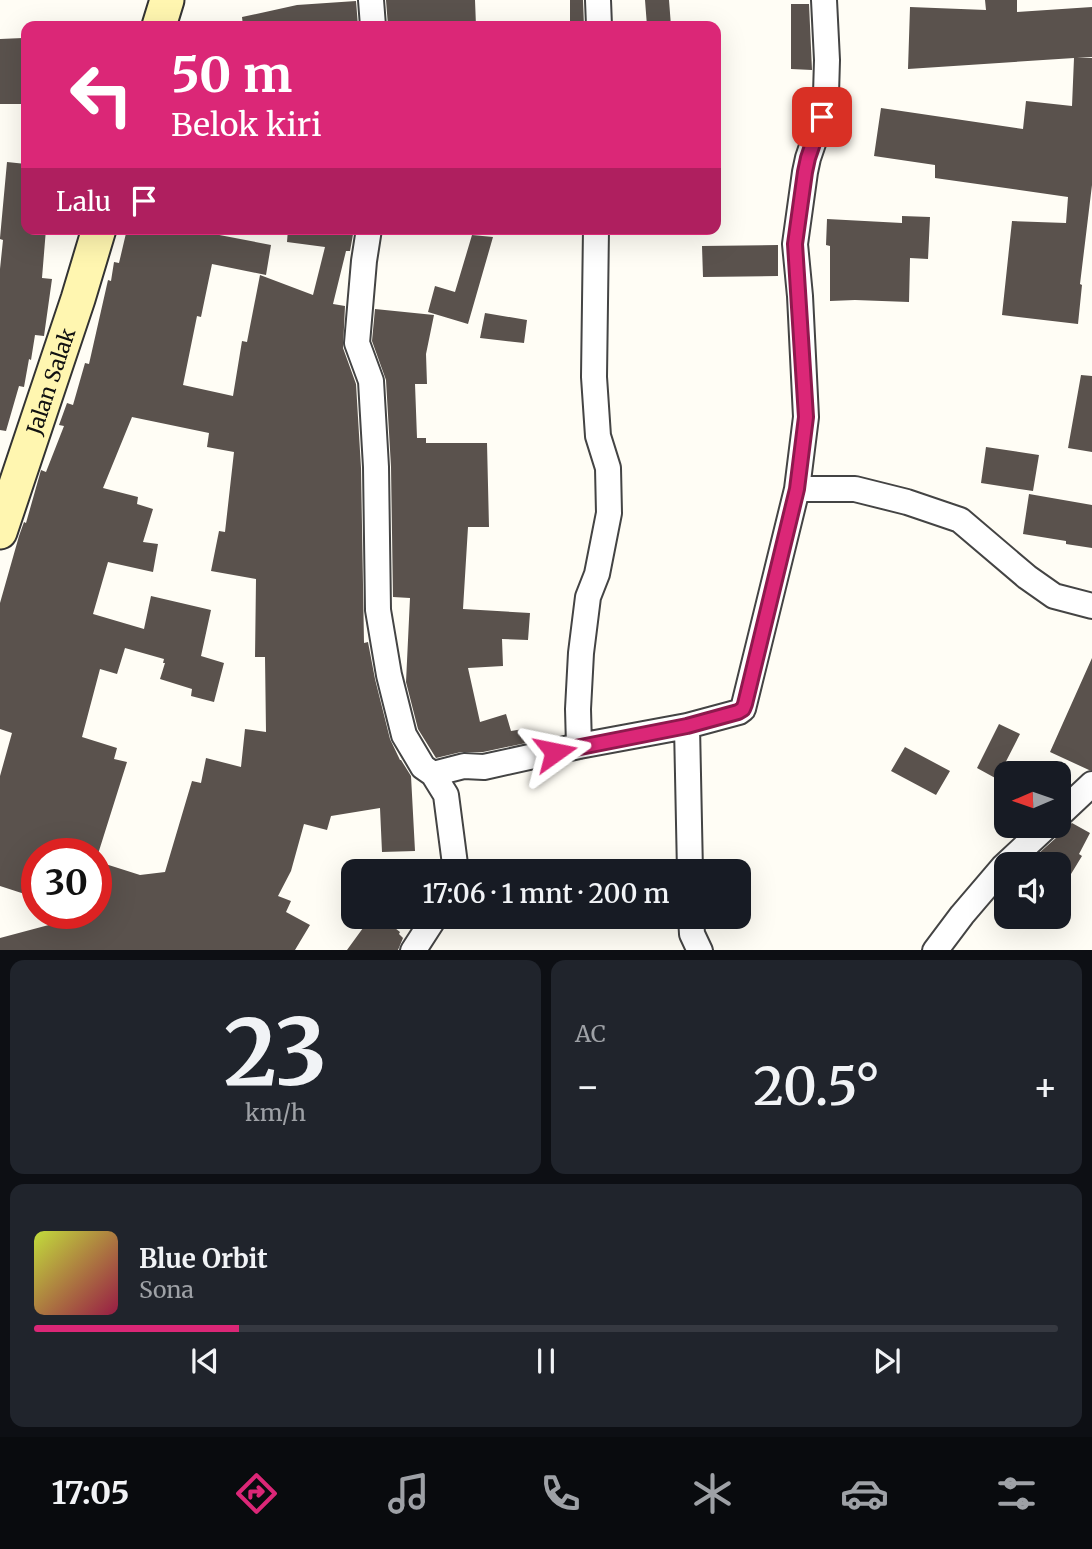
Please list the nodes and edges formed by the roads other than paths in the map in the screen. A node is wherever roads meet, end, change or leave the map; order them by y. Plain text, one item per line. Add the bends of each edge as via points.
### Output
1 (167, 0) edge
2 (371, 0) edge
3 (598, 0) edge
4 (824, 0) edge
5 (161, 21) edge
6 (373, 21) edge
7 (599, 21) edge
8 (97, 235) edge
9 (368, 235) edge
10 (596, 235) edge
11 (797, 489) junction
12 (0, 532) edge
13 (1092, 606) edge
14 (687, 726) junction
15 (579, 746) junction
16 (433, 774) junction
17 (1092, 784) edge
18 (1071, 804) edge
19 (1034, 838) edge
20 (454, 859) edge
21 (690, 859) edge
22 (427, 929) edge
23 (691, 929) edge
24 (413, 950) edge
25 (699, 950) edge
26 (935, 950) edge

1 - 5 main road
2 - 6 street
3 - 7 street
4 - 11 street via 826,94 805,172 795,244 806,417
8 - 12 main road, Jalan Salak
9 - 16 street via 357,343 371,380 378,610 404,735 423,767
10 - 15 street via 594,377 598,436 608,468 609,513 588,597 581,653
11 - 13 street via 855,489 960,520 1054,596
11 - 14 street via 743,709
14 - 15 street
14 - 21 street
15 - 16 street via 484,768 464,766
16 - 20 street via 446,795
17 - 18 street
19 - 26 street via 1003,867
22 - 24 street
23 - 25 street

